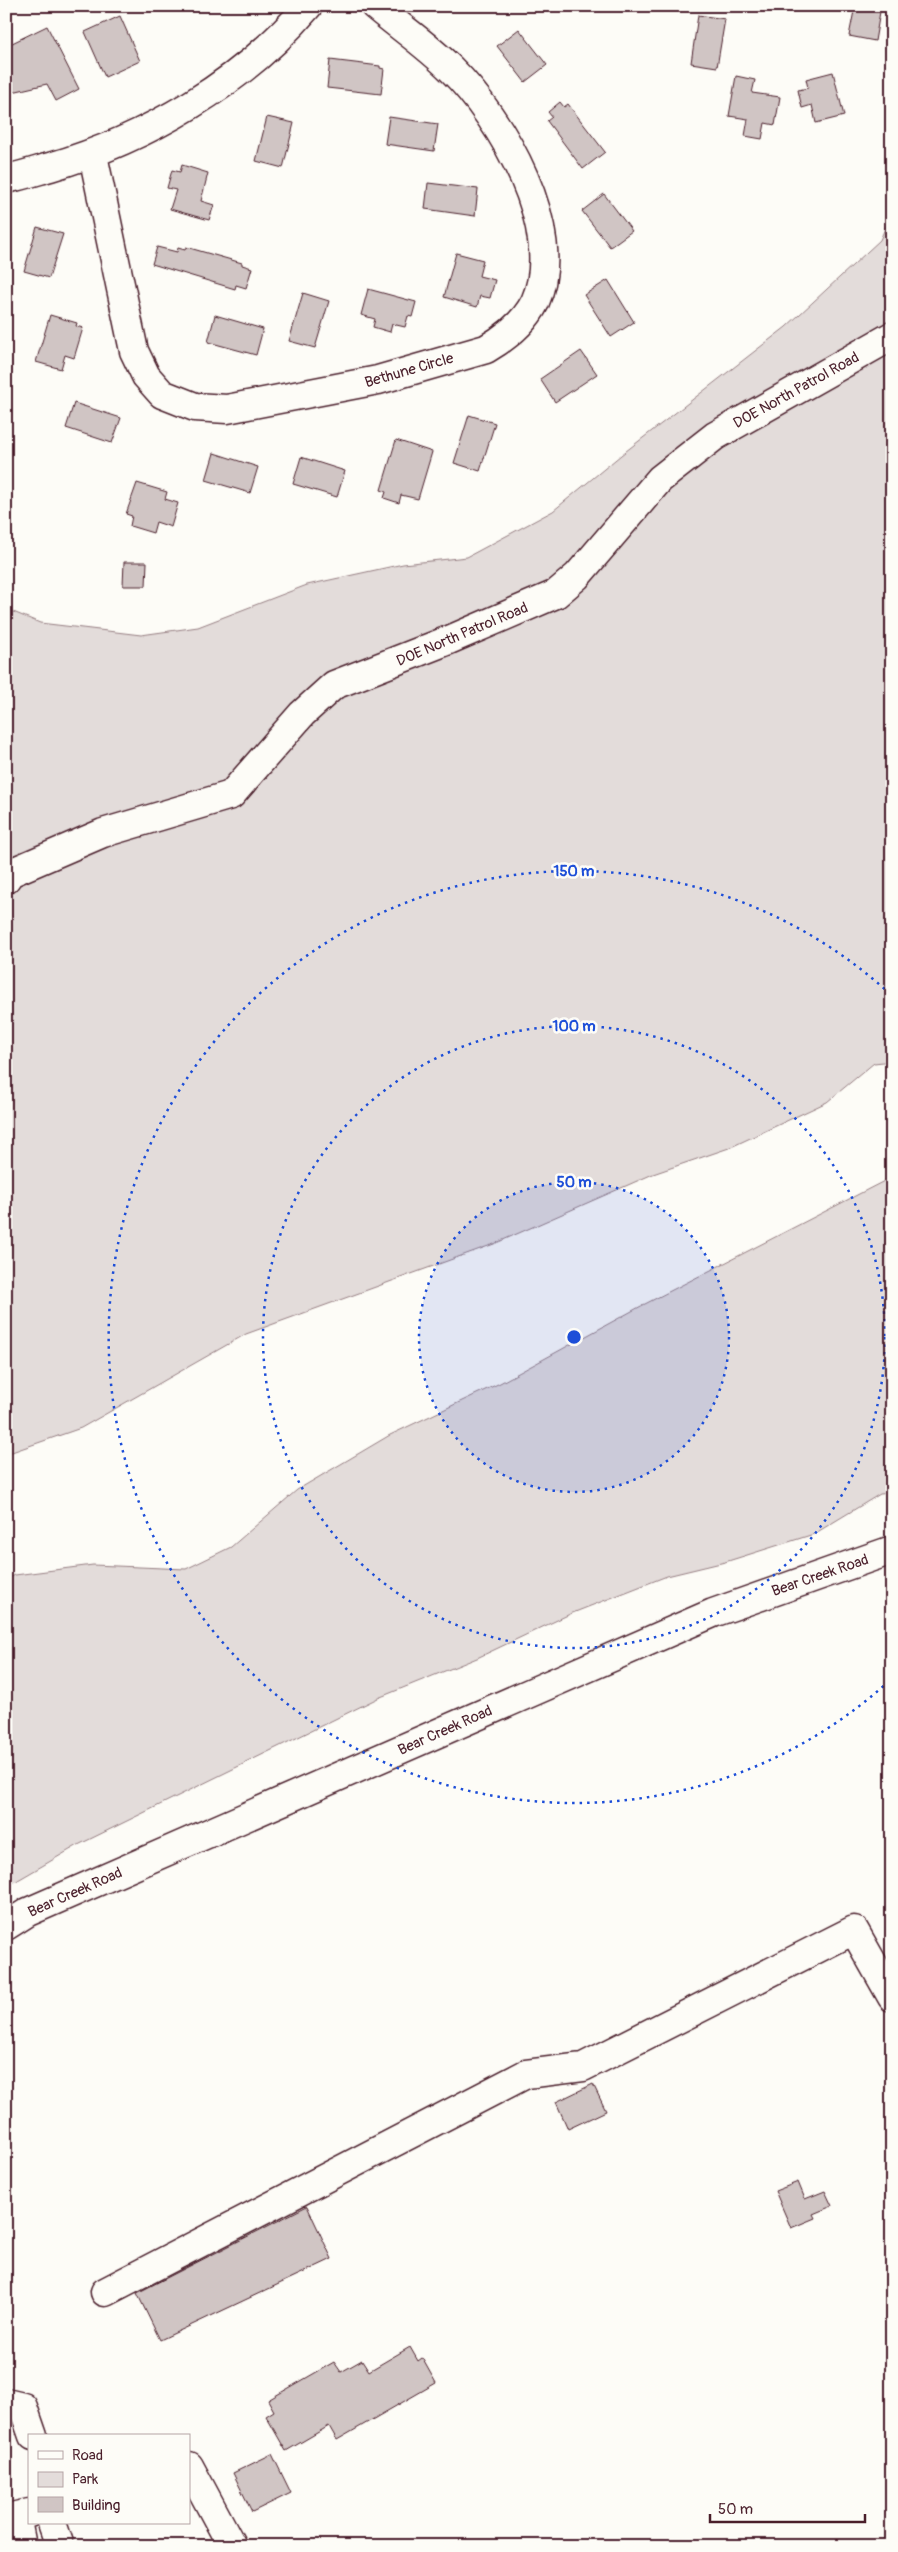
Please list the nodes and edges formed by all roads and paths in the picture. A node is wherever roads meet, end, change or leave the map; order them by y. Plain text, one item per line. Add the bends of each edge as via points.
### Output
1 (308, 6) edge
2 (375, 6) edge
3 (93, 154) junction
4 (6, 179) edge
5 (892, 336) edge
6 (6, 879) edge
7 (892, 1550) edge
8 (6, 1926) edge
9 (892, 1997) edge
10 (105, 2292) dead end
11 (6, 2403) edge
12 (32, 2434) edge
13 (190, 2468) edge
14 (28, 2513) edge
15 (52, 2524) edge
16 (22, 2546) edge
17 (60, 2546) edge
18 (232, 2546) edge

1 - 3 street via 285,34 196,102
2 - 3 street, Bethune Circle via 452,70 492,118 530,193 541,231 543,267 535,302 521,322 502,340 486,349 378,380 227,409 195,407 162,394 146,376 134,352
3 - 4 street
5 - 6 street, DOE North Patrol Road via 715,436 660,479 578,576 556,594 334,685 302,714 231,795 103,833 10,873
7 - 8 street, Bear Creek Road via 713,1613 28,1912
9 - 10 street via 854,1930 583,2066 526,2074
11 - 12 street via 23,2407
13 - 18 street
14 - 16 street via 16,2516
15 - 17 street

